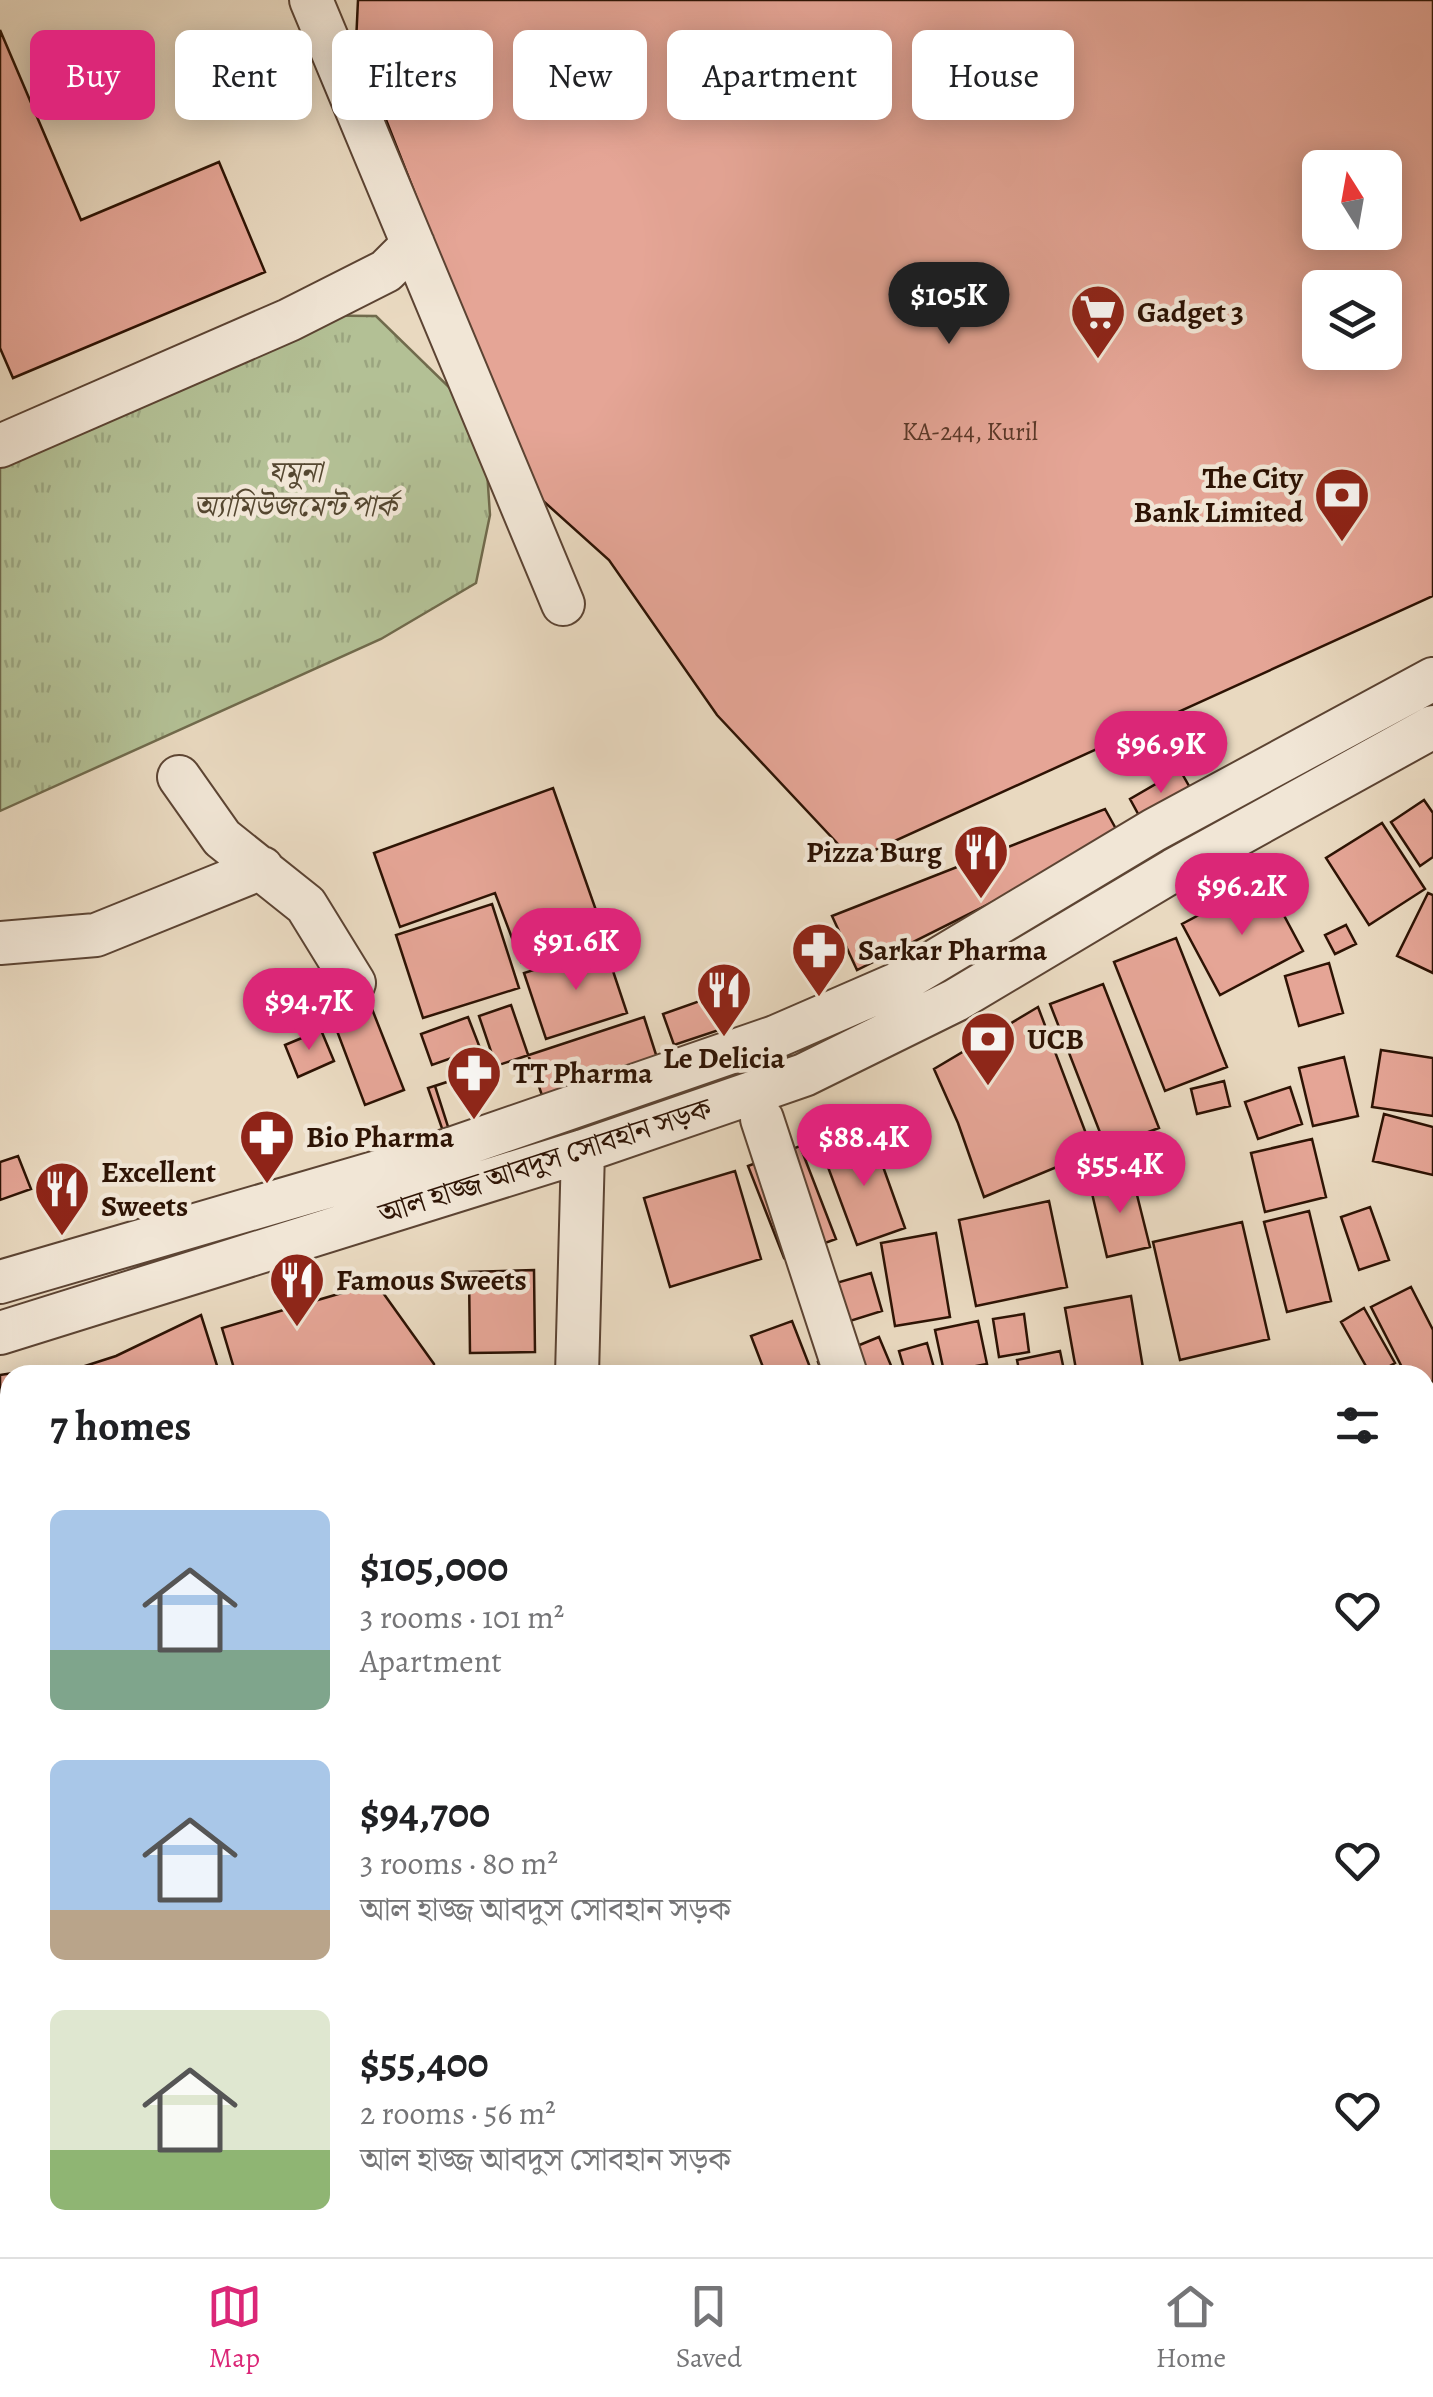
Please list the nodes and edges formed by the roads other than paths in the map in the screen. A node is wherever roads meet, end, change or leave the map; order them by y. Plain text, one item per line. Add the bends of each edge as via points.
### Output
1 (310, 0) edge
2 (414, 244) junction
3 (0, 446) edge
4 (563, 604) dead end
5 (1433, 679) edge
6 (1433, 727) edge
7 (179, 777) dead end
8 (262, 868) junction
9 (0, 943) edge
10 (354, 983) dead end
11 (762, 1119) dead end
12 (583, 1151) junction
13 (0, 1282) edge
14 (0, 1333) edge
15 (577, 1365) edge
16 (843, 1365) edge

1 - 2 street
2 - 3 street via 386,271 289,320
2 - 4 street
5 - 13 street, আল হাজ্জ আবদুস সোবহান সড়ক via 1154,830 896,984 775,1038 419,1160
6 - 12 street, আল হাজ্জ আবদুস সোবহান সড়ক via 862,1048 804,1075
7 - 8 street via 222,838
8 - 9 street via 96,935
8 - 10 street via 306,905
11 - 16 street
12 - 14 street, আল হাজ্জ আবদুস সোবহান সড়ক
12 - 15 street

